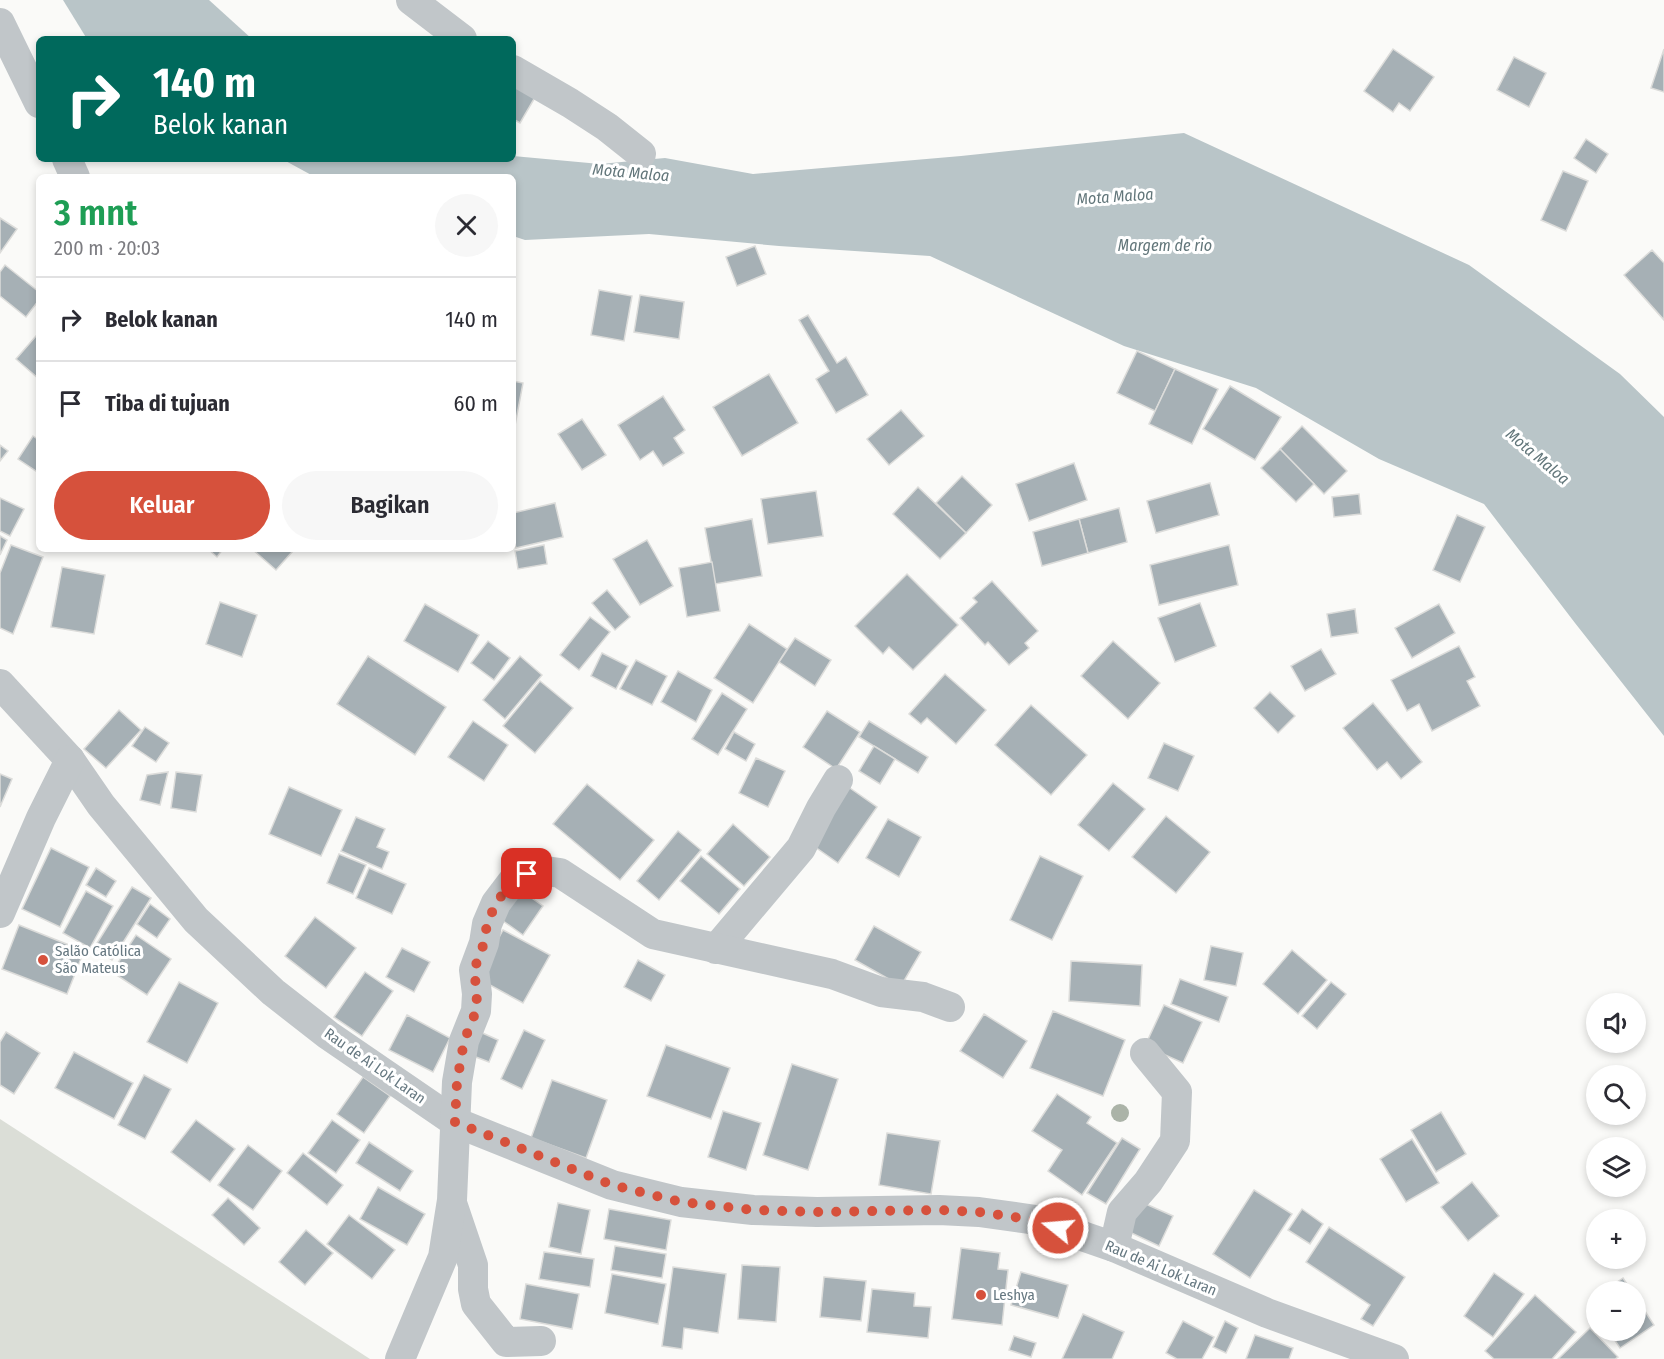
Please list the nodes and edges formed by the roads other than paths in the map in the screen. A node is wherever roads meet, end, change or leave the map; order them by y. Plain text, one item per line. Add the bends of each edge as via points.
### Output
1 (411, 0) edge
2 (0, 23) edge
3 (458, 36) edge
4 (516, 72) edge
5 (36, 97) edge
6 (640, 154) dead end
7 (0, 684) edge
8 (69, 760) junction
9 (838, 780) dead end
10 (0, 913) edge
11 (716, 949) junction
12 (950, 1007) dead end
13 (1145, 1053) dead end
14 (455, 1122) junction
15 (452, 1200) junction
16 (1114, 1247) junction
17 (541, 1341) dead end
18 (404, 1354) edge
19 (1394, 1359) edge

1 - 3 street
2 - 5 street
4 - 6 street via 607,127
7 - 8 street, Rau de Ai Lok Laran
8 - 10 street
8 - 14 street, Rau de Ai Lok Laran via 196,920 247,968 328,1035
9 - 11 street via 801,848
11 - 12 street via 832,974 881,992 923,997
11 - 14 street via 653,934 560,873 539,870 515,878 496,903 474,970 476,1011 464,1041
13 - 16 street via 1177,1092 1175,1141 1122,1212
14 - 15 street
14 - 16 street, Rau de Ai Lok Laran via 612,1185 681,1202 753,1210 979,1212 1036,1220
15 - 17 street via 473,1264 476,1304 506,1342
15 - 18 street via 443,1257
16 - 19 street, Rau de Ai Lok Laran via 1267,1313

